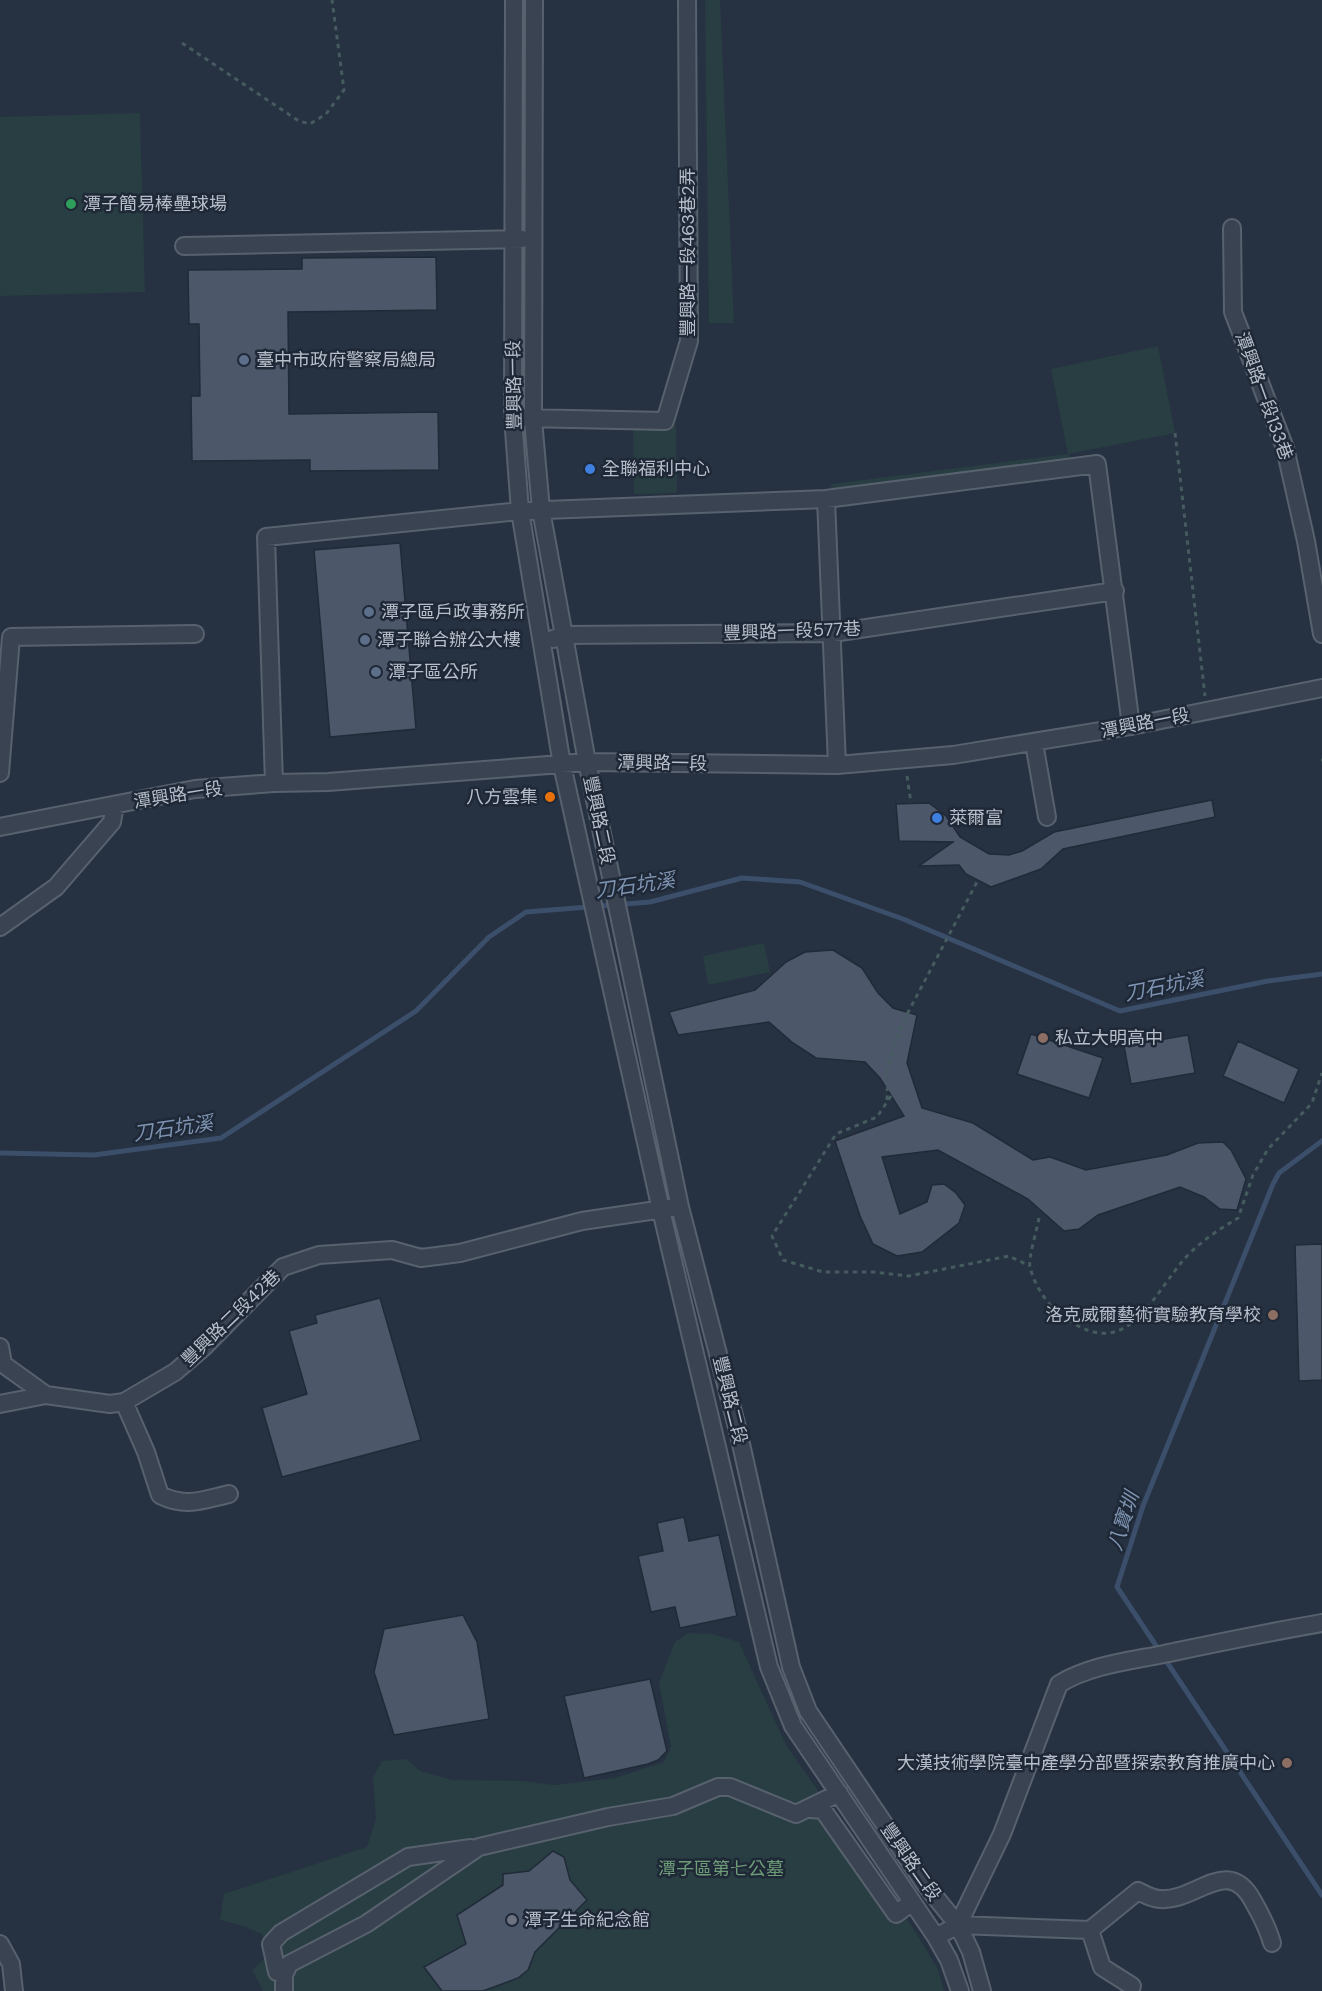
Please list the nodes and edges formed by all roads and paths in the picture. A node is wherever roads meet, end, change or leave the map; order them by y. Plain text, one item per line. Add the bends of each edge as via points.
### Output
1 (332, 0) edge
2 (514, 0) edge
3 (534, 0) edge
4 (687, 0) edge
5 (182, 43) dead end
6 (1232, 228) dead end
7 (532, 239) junction
8 (512, 240) junction
9 (184, 246) dead end
10 (513, 417) junction
11 (533, 420) junction
12 (1174, 432) dead end
13 (826, 499) junction
14 (541, 510) junction
15 (520, 511) junction
16 (1115, 591) junction
17 (833, 633) junction
18 (195, 634) dead end
19 (1322, 634) edge
20 (563, 635) junction
21 (541, 644) junction
22 (1322, 688) edge
23 (1208, 711) junction
24 (1131, 726) junction
25 (1034, 743) junction
26 (904, 759) junction
27 (586, 762) junction
28 (562, 765) junction
29 (837, 765) junction
30 (0, 773) edge
31 (274, 783) junction
32 (911, 803) dead end
33 (116, 805) junction
34 (1047, 817) dead end
35 (0, 827) edge
36 (978, 880) dead end
37 (0, 927) edge
38 (1322, 1073) edge
39 (891, 1095) dead end
40 (887, 1101) junction
41 (680, 1207) junction
42 (661, 1210) junction
43 (1039, 1218) dead end
44 (1030, 1266) junction
45 (0, 1347) edge
46 (46, 1395) junction
47 (124, 1402) junction
48 (0, 1404) edge
49 (229, 1494) dead end
50 (1322, 1623) edge
51 (838, 1793) junction
52 (810, 1809) junction
53 (479, 1847) junction
54 (912, 1902) junction
55 (958, 1925) junction
56 (1090, 1930) junction
57 (936, 1937) junction
58 (1272, 1943) dead end
59 (0, 1944) edge
60 (284, 1983) edge
61 (1132, 1986) dead end
62 (15, 1991) edge
63 (960, 1991) edge
64 (982, 1991) edge

1 - 5 path via 344,90 326,114 310,124 299,121
2 - 8 street, 豐興路一段
3 - 7 street, 豐興路一段
4 - 11 street, 豐興路一段463巷2弄 via 689,341 665,421
6 - 19 street, 潭興路一段133巷 via 1233,312 1285,448
7 - 8 street
7 - 11 street, 豐興路一段
8 - 9 street
8 - 10 street, 豐興路一段
10 - 11 street, 豐興路一段463巷2弄
10 - 15 street, 豐興路一段
11 - 14 street, 豐興路一段
12 - 23 path
13 - 14 street
13 - 16 street via 1096,464
13 - 17 street
14 - 15 street
14 - 20 street, 豐興路一段
15 - 21 street, 豐興路一段
15 - 31 street via 267,537
16 - 17 street, 豐興路一段577巷
16 - 24 street
17 - 20 street, 豐興路一段577巷
17 - 29 street
18 - 30 street via 11,637
20 - 21 street, 豐興路一段577巷
20 - 27 street, 豐興路一段
21 - 28 street, 豐興路一段
22 - 23 street, 潭興路一段
23 - 24 street, 潭興路一段
24 - 25 street, 潭興路一段
25 - 26 street, 潭興路一段
25 - 34 street
26 - 29 street, 潭興路一段
26 - 32 path
27 - 28 street, 潭興路一段
27 - 29 street, 潭興路一段
27 - 41 street, 豐興路二段
28 - 31 street, 潭興路一段
28 - 42 street, 豐興路二段
31 - 33 street, 潭興路一段 via 195,789
33 - 35 street, 潭興路一段
33 - 37 street via 112,822 56,888
36 - 40 path via 922,981 888,1063
38 - 44 path via 1312,1103 1268,1149 1253,1175 1238,1218 1182,1261 1142,1316 1127,1328 1098,1334 1069,1322 1046,1303
39 - 40 path
40 - 44 path via 877,1117 836,1134 772,1236 783,1260 823,1272 909,1276 1009,1256
41 - 42 street, 豐興路二段42巷
41 - 55 street, 豐興路二段 via 795,1678 814,1721 924,1883
42 - 47 street, 豐興路二段42巷 via 582,1221 421,1258 392,1250 319,1255 284,1267 175,1372
42 - 51 street, 豐興路二段 via 769,1667 794,1726
43 - 44 path
45 - 46 street via 3,1364
46 - 47 street via 110,1404
46 - 48 street
47 - 49 street via 160,1495 186,1503
50 - 55 street via 1153,1656 1072,1676 1059,1684 1002,1834
51 - 52 street
51 - 54 street, 豐興路二段
52 - 53 street via 796,1814 730,1786 718,1786 673,1806
52 - 54 street via 823,1810 896,1914
53 - 60 street via 366,1924 289,1964
53 - 60 street via 408,1857 281,1932 271,1944 274,1966
54 - 57 street, 豐興路二段
55 - 56 street
55 - 57 street
55 - 64 street, 豐興路二段
56 - 58 street via 1138,1891 1159,1899 1186,1895 1219,1880 1233,1880 1246,1888
56 - 61 street via 1102,1967
57 - 63 street, 豐興路二段
59 - 62 street via 11,1964

